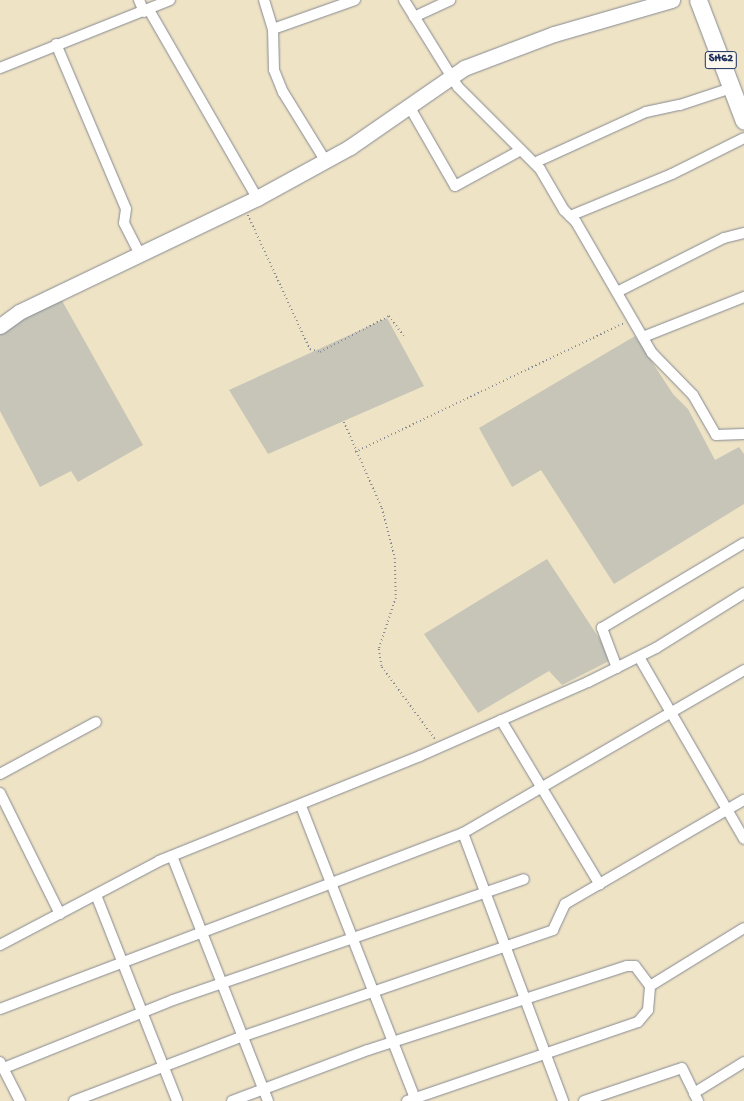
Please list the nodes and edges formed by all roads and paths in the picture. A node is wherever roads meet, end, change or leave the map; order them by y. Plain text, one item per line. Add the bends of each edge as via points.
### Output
1 (139, 0) edge
2 (170, 0) edge
3 (264, 0) edge
4 (355, 0) edge
5 (404, 0) edge
6 (450, 0) edge
7 (672, 0) edge
8 (698, 0) edge
9 (147, 11) junction
10 (414, 16) junction
11 (273, 29) junction
12 (56, 44) junction
13 (0, 68) edge
14 (452, 75) junction
15 (737, 93) edge
16 (409, 106) junction
17 (744, 121) edge
18 (744, 138) edge
19 (521, 150) junction
20 (325, 160) junction
21 (534, 163) junction
22 (250, 201) junction
23 (570, 216) junction
24 (744, 233) edge
25 (140, 254) junction
26 (617, 292) junction
27 (744, 297) edge
28 (633, 319) junction
29 (0, 326) edge
30 (404, 336) dead end
31 (643, 337) junction
32 (344, 422) dead end
33 (744, 434) edge
34 (355, 452) junction
35 (744, 543) edge
36 (744, 594) edge
37 (639, 657) junction
38 (617, 668) junction
39 (744, 670) edge
40 (670, 712) junction
41 (501, 720) junction
42 (96, 722) dead end
43 (441, 747) junction
44 (0, 774) edge
45 (542, 789) junction
46 (0, 793) edge
47 (744, 800) edge
48 (301, 806) junction
49 (727, 810) junction
50 (463, 832) junction
51 (744, 839) edge
52 (172, 856) junction
53 (524, 879) dead end
54 (331, 882) junction
55 (600, 885) junction
56 (486, 894) junction
57 (96, 895) junction
58 (60, 914) junction
59 (744, 928) edge
60 (200, 931) junction
61 (354, 937) junction
62 (0, 945) edge
63 (505, 946) junction
64 (122, 960) junction
65 (222, 983) junction
66 (650, 986) junction
67 (374, 992) junction
68 (526, 1001) junction
69 (0, 1009) edge
70 (143, 1012) junction
71 (241, 1037) junction
72 (394, 1044) junction
73 (544, 1055) junction
74 (744, 1062) edge
75 (2, 1065) edge
76 (164, 1066) junction
77 (264, 1090) junction
78 (696, 1097) edge
79 (412, 1100) edge
80 (20, 1101) edge
81 (74, 1101) edge
82 (177, 1101) edge
83 (232, 1101) edge
84 (268, 1101) edge
85 (563, 1101) edge
86 (584, 1101) edge

1 - 9 street
2 - 9 street
3 - 11 street
4 - 11 street
5 - 10 street
6 - 10 street
7 - 14 main road via 600,18 510,49
8 - 15 main road, SH62
9 - 12 street
9 - 22 street
10 - 14 street
11 - 20 street via 274,70 282,92
12 - 13 street
12 - 25 street via 126,209 124,223
14 - 16 main road
14 - 19 street via 458,87
15 - 17 main road, SH62
15 - 21 street via 646,112
16 - 19 street via 455,186
16 - 20 main road
18 - 23 street via 672,174
19 - 21 street
20 - 22 main road
21 - 23 street
22 - 25 main road
22 - 30 path via 310,349 320,352 389,316
23 - 26 street
24 - 26 street via 724,238
25 - 29 main road via 19,312
26 - 28 street
27 - 31 street
28 - 31 street
28 - 34 path
31 - 33 street via 652,353 693,395 716,434
32 - 34 path
34 - 43 path via 382,508 395,558 396,598 378,649 382,667
35 - 38 street via 602,628
36 - 37 street
37 - 38 street
37 - 40 street
38 - 41 street
39 - 40 street
40 - 45 street
40 - 49 street
41 - 43 street
41 - 45 street
42 - 44 street
43 - 48 street
45 - 50 street
45 - 55 street
46 - 58 street
47 - 49 street
48 - 52 street
48 - 54 street
49 - 51 street
49 - 55 street
50 - 54 street
50 - 56 street
52 - 57 street
52 - 60 street
53 - 56 street
54 - 60 street
54 - 61 street
55 - 63 street via 563,905 553,930
56 - 61 street
56 - 63 street
57 - 58 street
57 - 64 street
58 - 62 street
59 - 66 street
60 - 64 street
60 - 65 street
61 - 65 street
61 - 67 street
63 - 67 street
63 - 68 street
64 - 69 street
64 - 70 street
65 - 70 street
65 - 71 street
66 - 68 street via 635,966 627,966
66 - 73 street via 648,1010 638,1022
67 - 71 street
67 - 72 street
68 - 72 street
68 - 73 street
70 - 75 street
70 - 76 street
71 - 76 street
71 - 77 street
72 - 77 street via 368,1050
72 - 79 street
73 - 79 street
73 - 85 street
74 - 78 street
75 - 80 street
76 - 81 street
76 - 82 street
77 - 83 street
77 - 84 street
78 - 86 street via 682,1068

